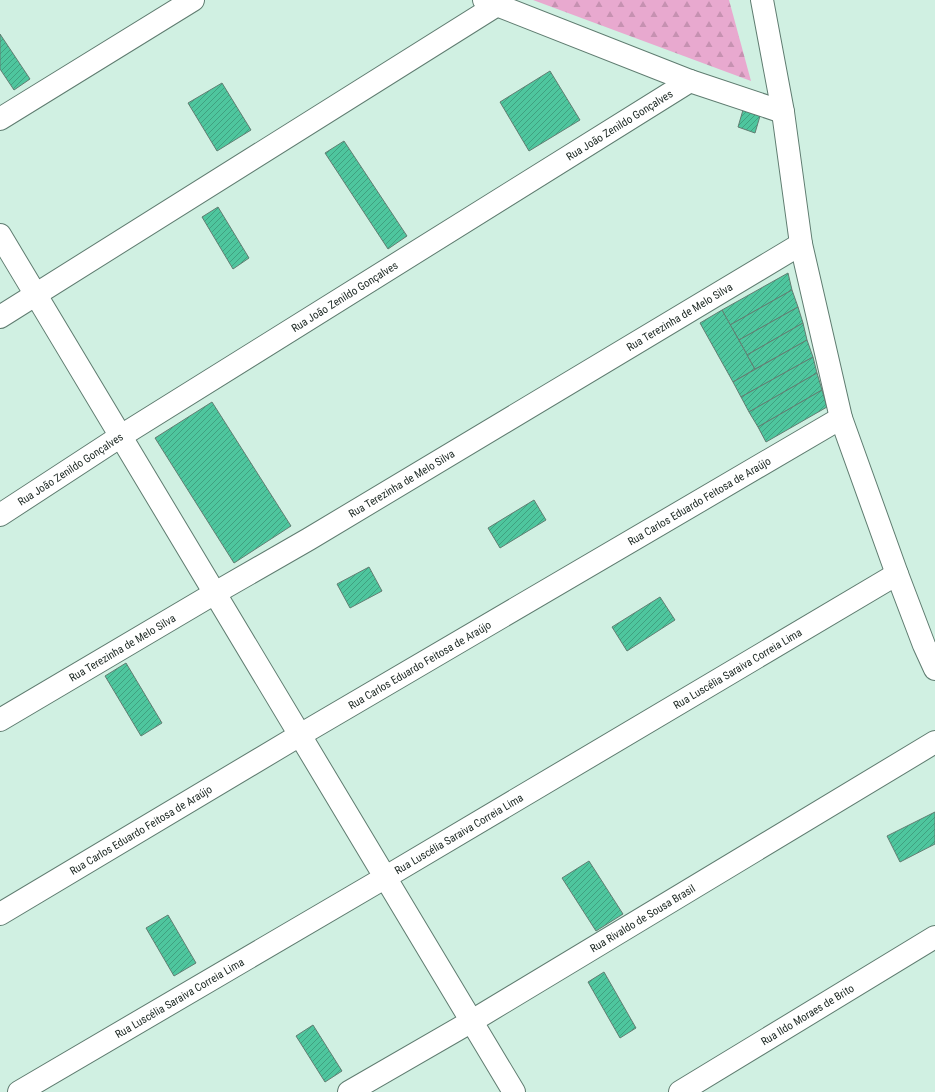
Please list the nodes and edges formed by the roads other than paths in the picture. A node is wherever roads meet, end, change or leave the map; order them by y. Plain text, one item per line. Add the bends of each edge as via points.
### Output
1 (193, 0) edge
2 (762, 0) edge
3 (490, 3) edge
4 (690, 81) junction
5 (783, 112) junction
6 (0, 119) edge
7 (0, 235) edge
8 (801, 244) junction
9 (36, 294) junction
10 (0, 317) edge
11 (841, 418) junction
12 (121, 436) junction
13 (0, 515) edge
14 (897, 574) junction
15 (215, 593) junction
16 (935, 670) edge
17 (0, 720) edge
18 (300, 735) junction
19 (935, 742) edge
20 (386, 877) junction
21 (0, 914) edge
22 (935, 937) edge
23 (472, 1021) junction
24 (19, 1092) edge
25 (349, 1092) edge
26 (514, 1092) edge
27 (680, 1092) edge

1 - 6 street
2 - 5 street
3 - 4 street
3 - 9 street
4 - 5 street
4 - 12 street, Rua João Zenildo Gonçalves
5 - 8 street
7 - 9 street
8 - 11 street
8 - 15 street, Rua Terezinha de Melo Silva via 310,539
9 - 10 street
9 - 12 street
11 - 14 street
11 - 18 street, Rua Carlos Eduardo Feitosa de Araújo
12 - 13 street, Rua João Zenildo Gonçalves
12 - 15 street
14 - 16 street
14 - 20 street, Rua Luscélia Saraiva Correia Lima
15 - 17 street, Rua Terezinha de Melo Silva
15 - 18 street
18 - 20 street
18 - 21 street, Rua Carlos Eduardo Feitosa de Araújo
19 - 23 street, Rua Rivaldo de Sousa Brasil
20 - 23 street
20 - 24 street, Rua Luscélia Saraiva Correia Lima
22 - 27 street, Rua Ildo Moraes de Brito
23 - 25 street, Rua Rivaldo de Sousa Brasil
23 - 26 street

